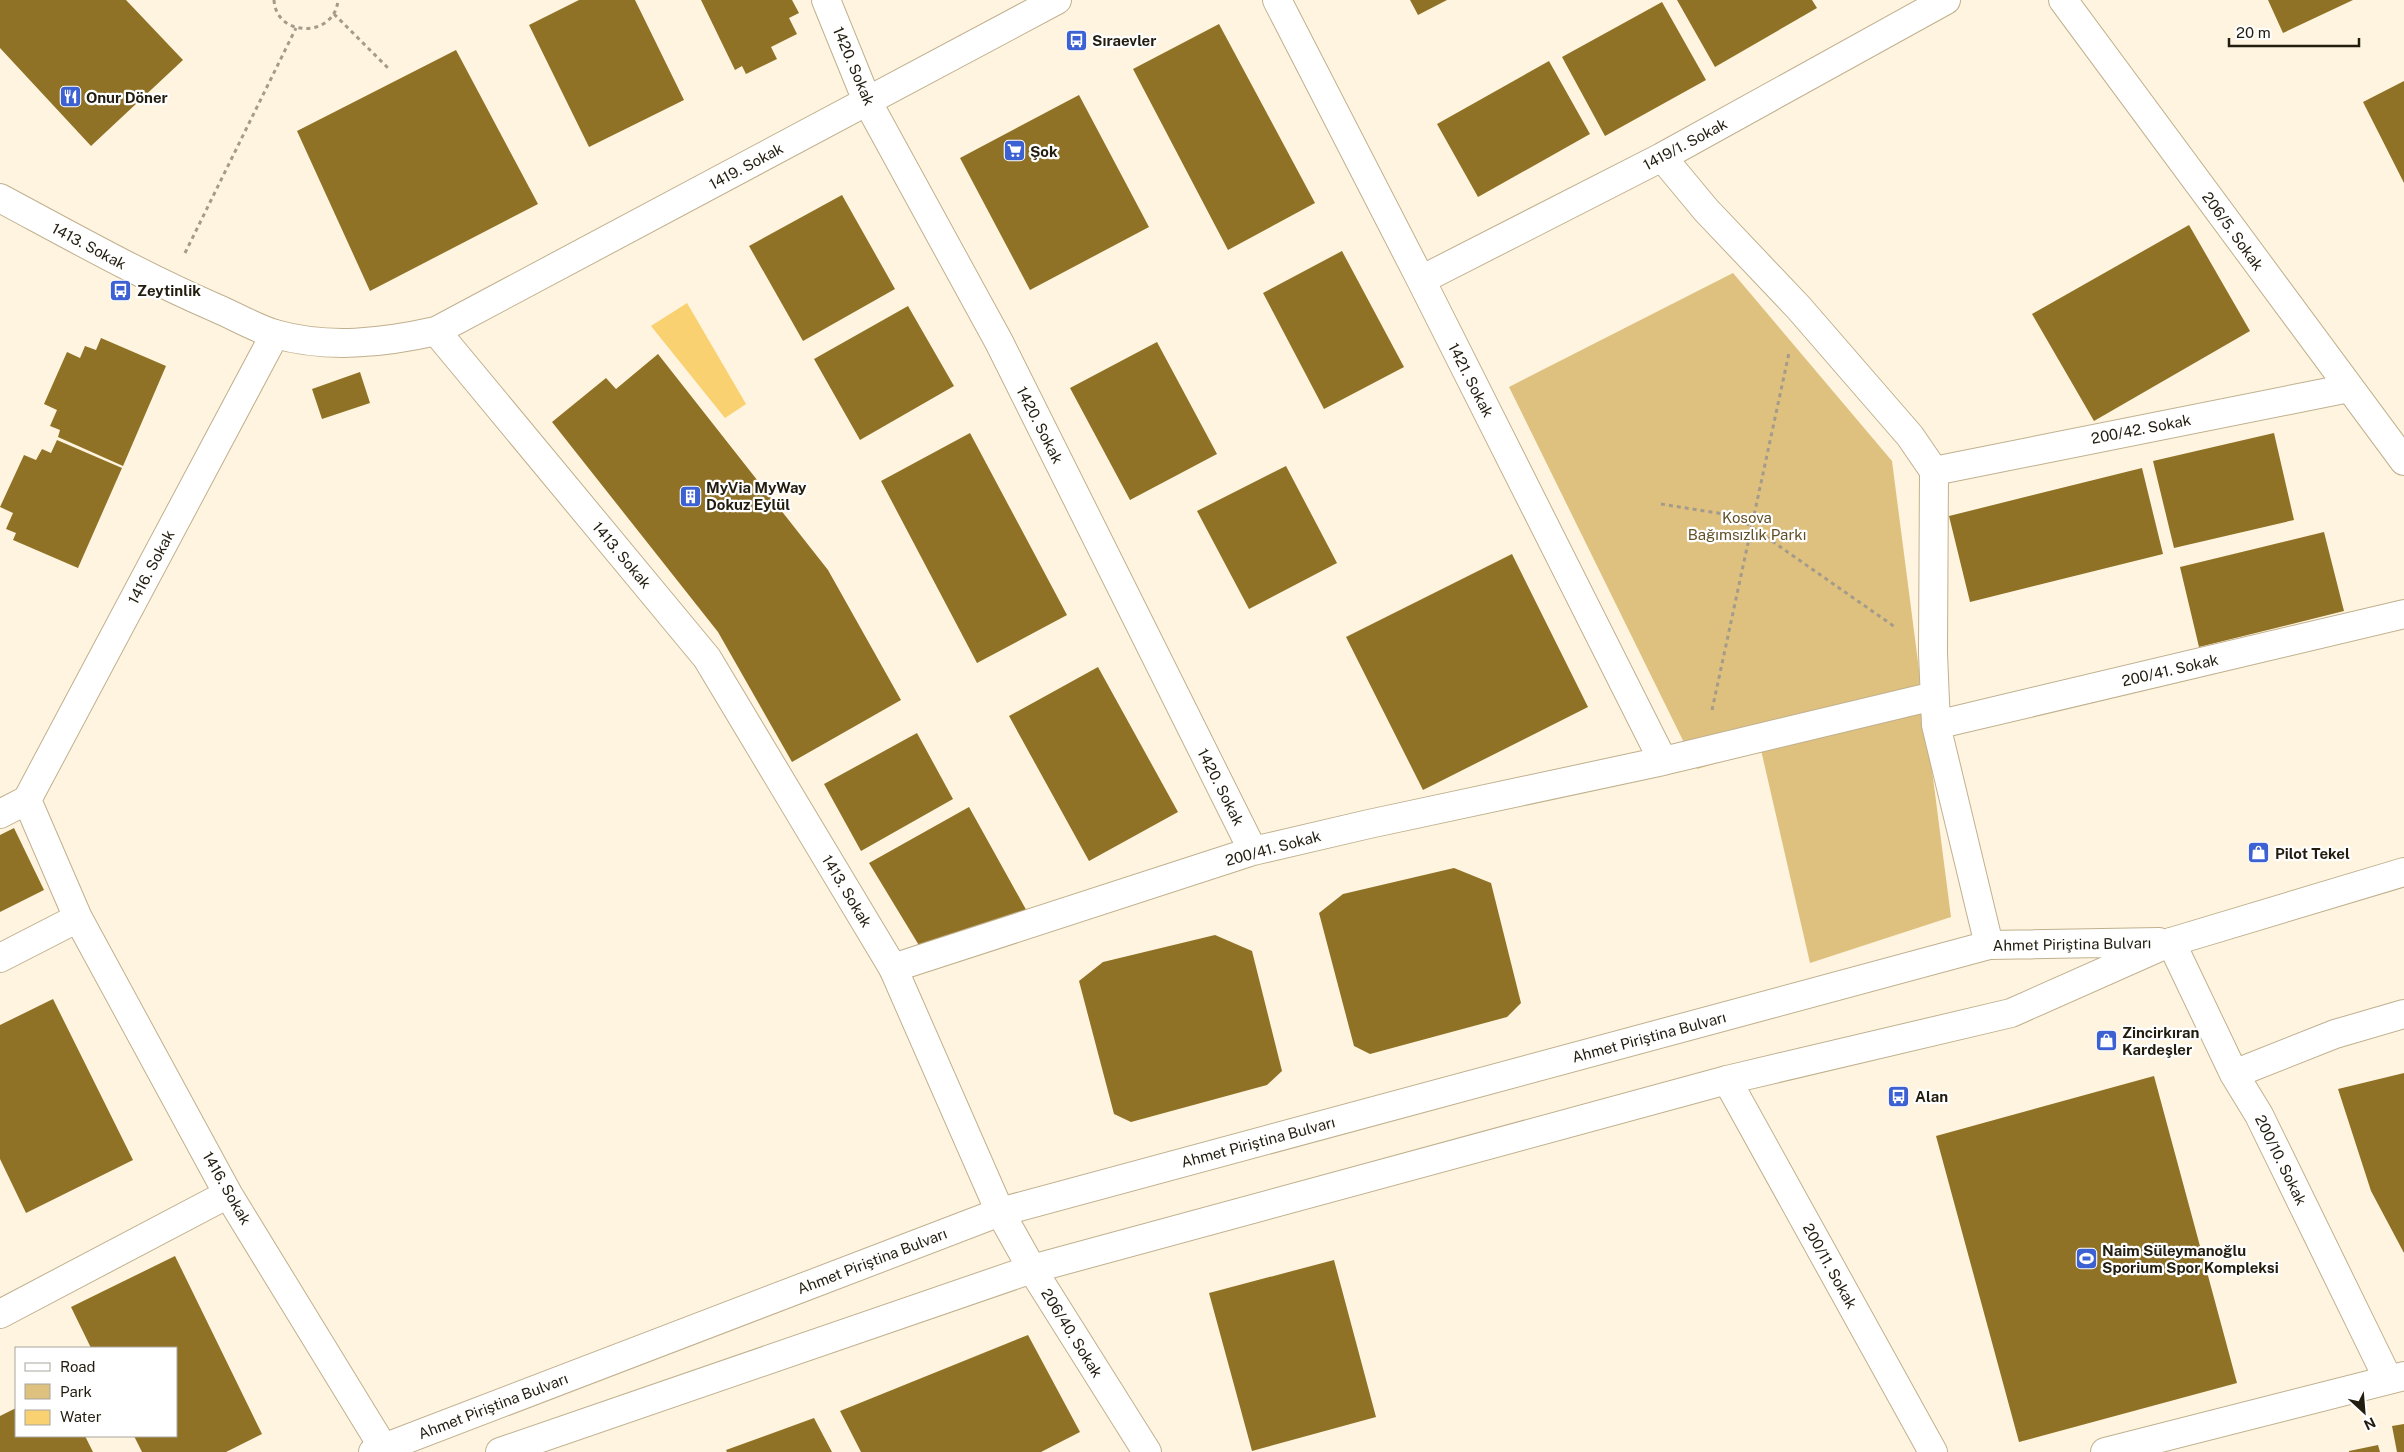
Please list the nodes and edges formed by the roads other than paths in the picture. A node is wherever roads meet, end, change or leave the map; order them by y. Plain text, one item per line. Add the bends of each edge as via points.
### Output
1 (826, 0) edge
2 (1057, 0) edge
3 (1277, 0) edge
4 (1946, 0) edge
5 (2063, 0) edge
6 (867, 101) junction
7 (1662, 157) junction
8 (0, 198) edge
9 (1421, 280) junction
10 (436, 331) junction
11 (275, 334) junction
12 (2349, 388) junction
13 (2402, 456) edge
14 (1934, 471) junction
15 (2404, 614) edge
16 (1934, 696) junction
17 (1936, 725) junction
18 (1662, 761) junction
19 (26, 800) junction
20 (0, 814) edge
21 (1254, 851) junction
22 (2404, 872) edge
23 (78, 918) junction
24 (2171, 942) junction
25 (1989, 945) junction
26 (0, 958) edge
27 (893, 968) junction
28 (2404, 1014) edge
29 (2234, 1074) junction
30 (1727, 1080) junction
31 (228, 1194) junction
32 (1000, 1212) junction
33 (1032, 1269) junction
34 (0, 1314) edge
35 (2396, 1377) edge
36 (381, 1451) edge
37 (500, 1452) edge
38 (1147, 1452) edge
39 (1933, 1452) edge
40 (2105, 1452) edge

1 - 6 street, 1420. Sokak
2 - 6 street, 1419. Sokak
3 - 9 street, 1421. Sokak
4 - 7 street, 1419/1. Sokak
5 - 12 street, 206/5. Sokak
6 - 10 street, 1419. Sokak
6 - 21 street, 1420. Sokak via 998,342
7 - 9 street, 1419/1. Sokak
7 - 14 street via 1910,436
8 - 11 street, 1413. Sokak via 169,287
9 - 18 street, 1421. Sokak
10 - 11 street, 1413. Sokak via 397,340 362,343 322,342
10 - 27 street, 1413. Sokak via 707,658
11 - 19 street, 1416. Sokak
12 - 13 street, 206/5. Sokak
12 - 14 street, 200/42. Sokak
14 - 16 street
15 - 17 street, 200/41. Sokak
16 - 17 street
16 - 18 street, 200/41. Sokak
17 - 25 street
18 - 21 street, 200/41. Sokak
19 - 20 street
19 - 23 street, 1416. Sokak
21 - 27 street, 200/41. Sokak
22 - 24 street, Ahmet Piriştina Bulvarı
23 - 26 street
23 - 31 street, 1416. Sokak
24 - 25 street, Ahmet Piriştina Bulvarı
24 - 29 street, 200/10. Sokak
24 - 30 street, Ahmet Piriştina Bulvarı via 2011,1013
25 - 32 street, Ahmet Piriştina Bulvarı
27 - 32 street, 1413. Sokak
28 - 29 street via 2334,1034
29 - 35 street, 200/10. Sokak via 2259,1115
30 - 33 street, Ahmet Piriştina Bulvarı
30 - 39 street, 200/11. Sokak
31 - 34 street
31 - 36 street, 1416. Sokak
32 - 33 street, 206/40. Sokak
32 - 36 street, Ahmet Piriştina Bulvarı
33 - 37 street, Ahmet Piriştina Bulvarı
33 - 38 street, 206/40. Sokak
35 - 40 street, 200/10. Sokak

